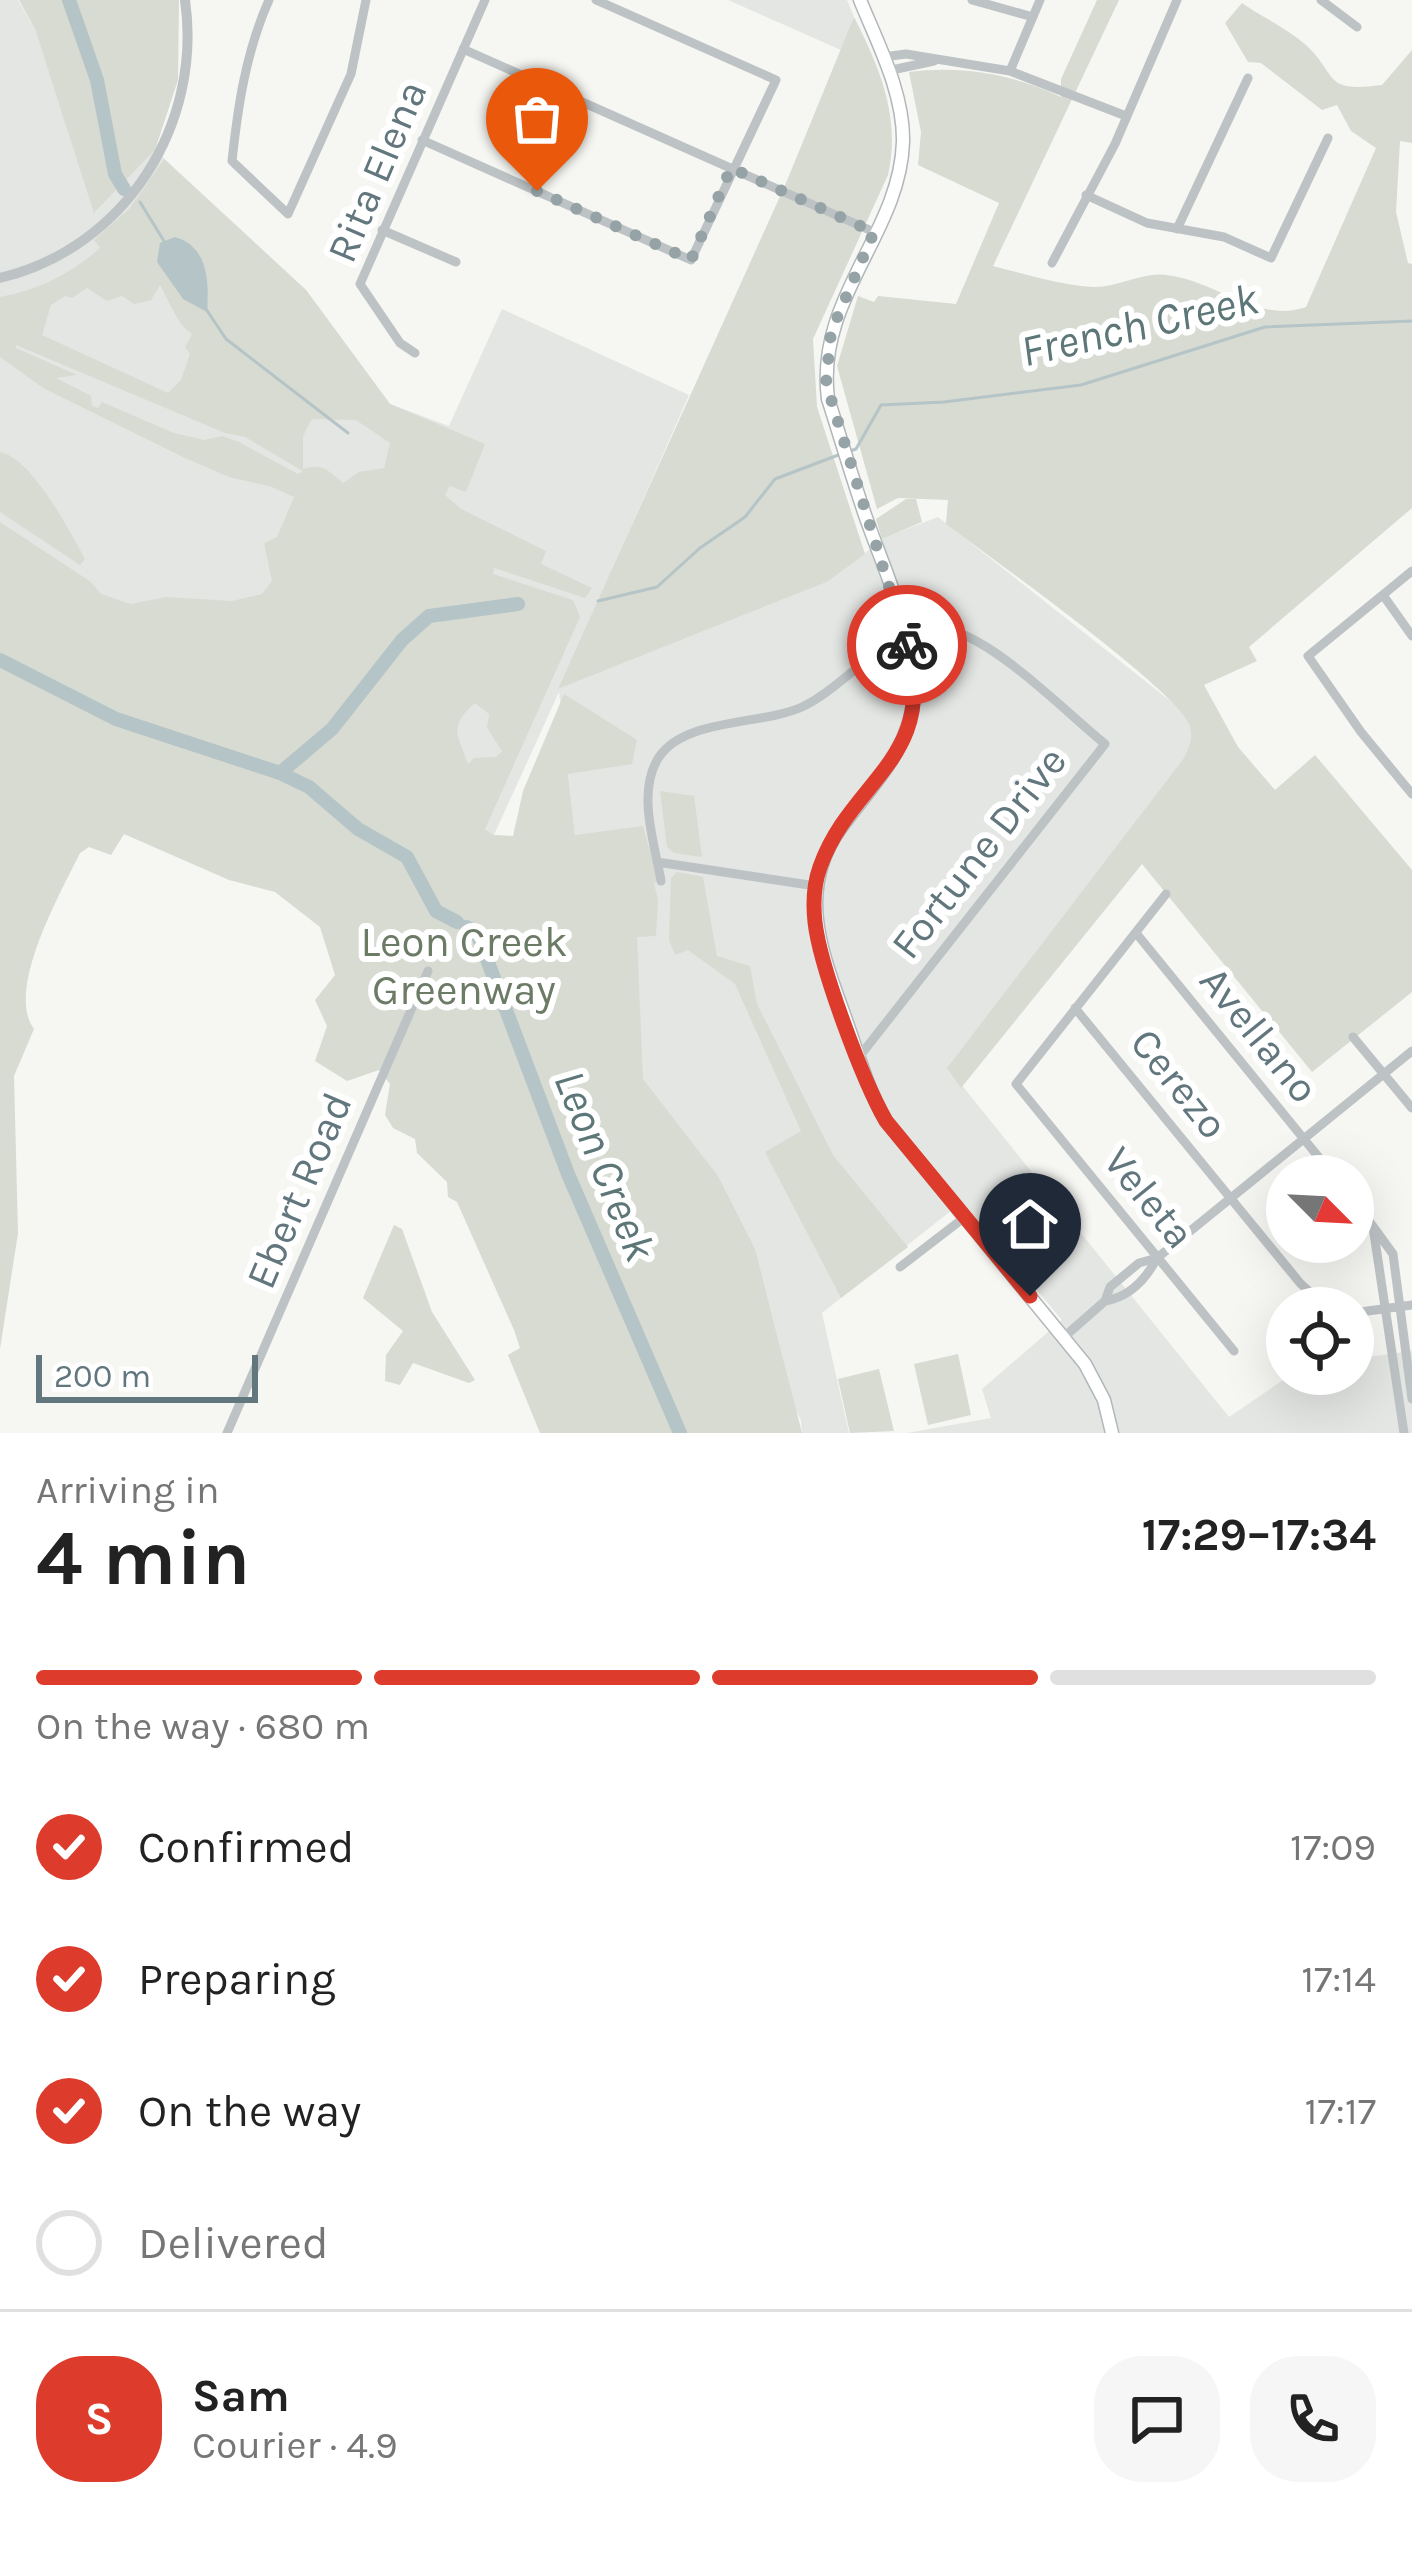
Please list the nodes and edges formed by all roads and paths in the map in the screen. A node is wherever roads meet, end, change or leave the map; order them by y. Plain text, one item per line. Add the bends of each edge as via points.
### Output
1 (185, 0) edge
2 (269, 0) edge
3 (366, 0) edge
4 (485, 0) edge
5 (596, 0) edge
6 (860, 0) edge
7 (972, 0) edge
8 (1040, 0) edge
9 (1178, 0) edge
10 (1321, 0) edge
11 (1033, 16) junction
12 (1358, 27) dead end
13 (463, 49) junction
14 (885, 64) junction
15 (1010, 71) junction
16 (1248, 78) dead end
17 (1126, 116) junction
18 (1328, 138) dead end
19 (422, 140) junction
20 (731, 168) junction
21 (1086, 195) junction
22 (1177, 229) junction
23 (382, 230) junction
24 (874, 232) junction
25 (456, 262) dead end
26 (1052, 263) dead end
27 (0, 278) edge
28 (415, 353) dead end
29 (1412, 571) edge
30 (1384, 595) junction
31 (904, 634) junction
32 (1412, 636) edge
33 (1412, 794) edge
34 (658, 862) junction
35 (661, 881) dead end
36 (816, 886) junction
37 (1166, 894) dead end
38 (1136, 933) junction
39 (428, 971) dead end
40 (1076, 1008) junction
41 (1353, 1037) dead end
42 (1412, 1051) edge
43 (859, 1057) junction
44 (1384, 1074) junction
45 (1412, 1108) edge
46 (1304, 1139) junction
47 (1317, 1155) edge
48 (1231, 1198) junction
49 (964, 1217) junction
50 (1374, 1225) edge
51 (1374, 1235) edge
52 (1157, 1258) junction
53 (901, 1267) dead end
54 (1130, 1271) junction
55 (1140, 1282) junction
56 (1304, 1287) edge
57 (1105, 1301) junction
58 (1412, 1305) edge
59 (1399, 1306) junction
60 (1385, 1309) junction
61 (1374, 1310) edge
62 (1064, 1336) junction
63 (1404, 1339) junction
64 (1390, 1340) junction
65 (1234, 1351) dead end
66 (1408, 1372) junction
67 (1395, 1374) junction
68 (1412, 1400) edge
69 (227, 1433) edge
70 (1112, 1433) edge
71 (1404, 1433) edge

1 - 27 street via 182,94 153,166 103,226
2 - 3 street via 238,104 232,161 288,214 351,74
4 - 13 street, Rita Elena
5 - 20 street via 776,80
6 - 14 main road
7 - 11 street
8 - 11 street
9 - 17 street
10 - 12 street
11 - 15 street
13 - 19 street, Rita Elena
13 - 20 street
14 - 15 street
14 - 24 main road via 903,142
15 - 17 street
16 - 22 street
17 - 21 street
18 - 22 street via 1271,258 1224,237
19 - 20 street via 691,260
19 - 23 street, Rita Elena
20 - 24 street
21 - 22 street
21 - 26 street
23 - 25 street
23 - 28 street, Rita Elena via 360,288
24 - 31 main road via 829,343 826,383
29 - 30 street
30 - 32 street
30 - 33 street via 1308,656
31 - 34 street via 799,708 668,746 648,791
31 - 36 main road via 914,688 908,729 832,842
31 - 43 street, Fortune Drive via 942,629 980,642 1105,744
34 - 35 street
34 - 36 street
36 - 43 main road via 818,940
37 - 38 street
38 - 40 street
38 - 46 street, Avellano
39 - 69 street, Ebert Road
40 - 48 street, Cerezo
40 - 52 street, Veleta via 1016,1084
41 - 44 street
42 - 44 street
43 - 49 main road via 886,1121
44 - 45 street
44 - 46 street
46 - 47 street, Avellano
46 - 48 street
48 - 52 street
48 - 56 street, Cerezo
49 - 53 street
49 - 62 main road
50 - 59 street via 1393,1254
51 - 60 street
52 - 54 street
52 - 55 street
52 - 65 street, Veleta
54 - 55 street
54 - 57 street
55 - 57 street
57 - 62 street
58 - 59 street
59 - 60 street
59 - 63 street
60 - 61 street
60 - 64 street
62 - 70 main road via 1095,1380
63 - 64 street
63 - 66 street
64 - 67 street
66 - 67 street
66 - 68 street
67 - 71 street

